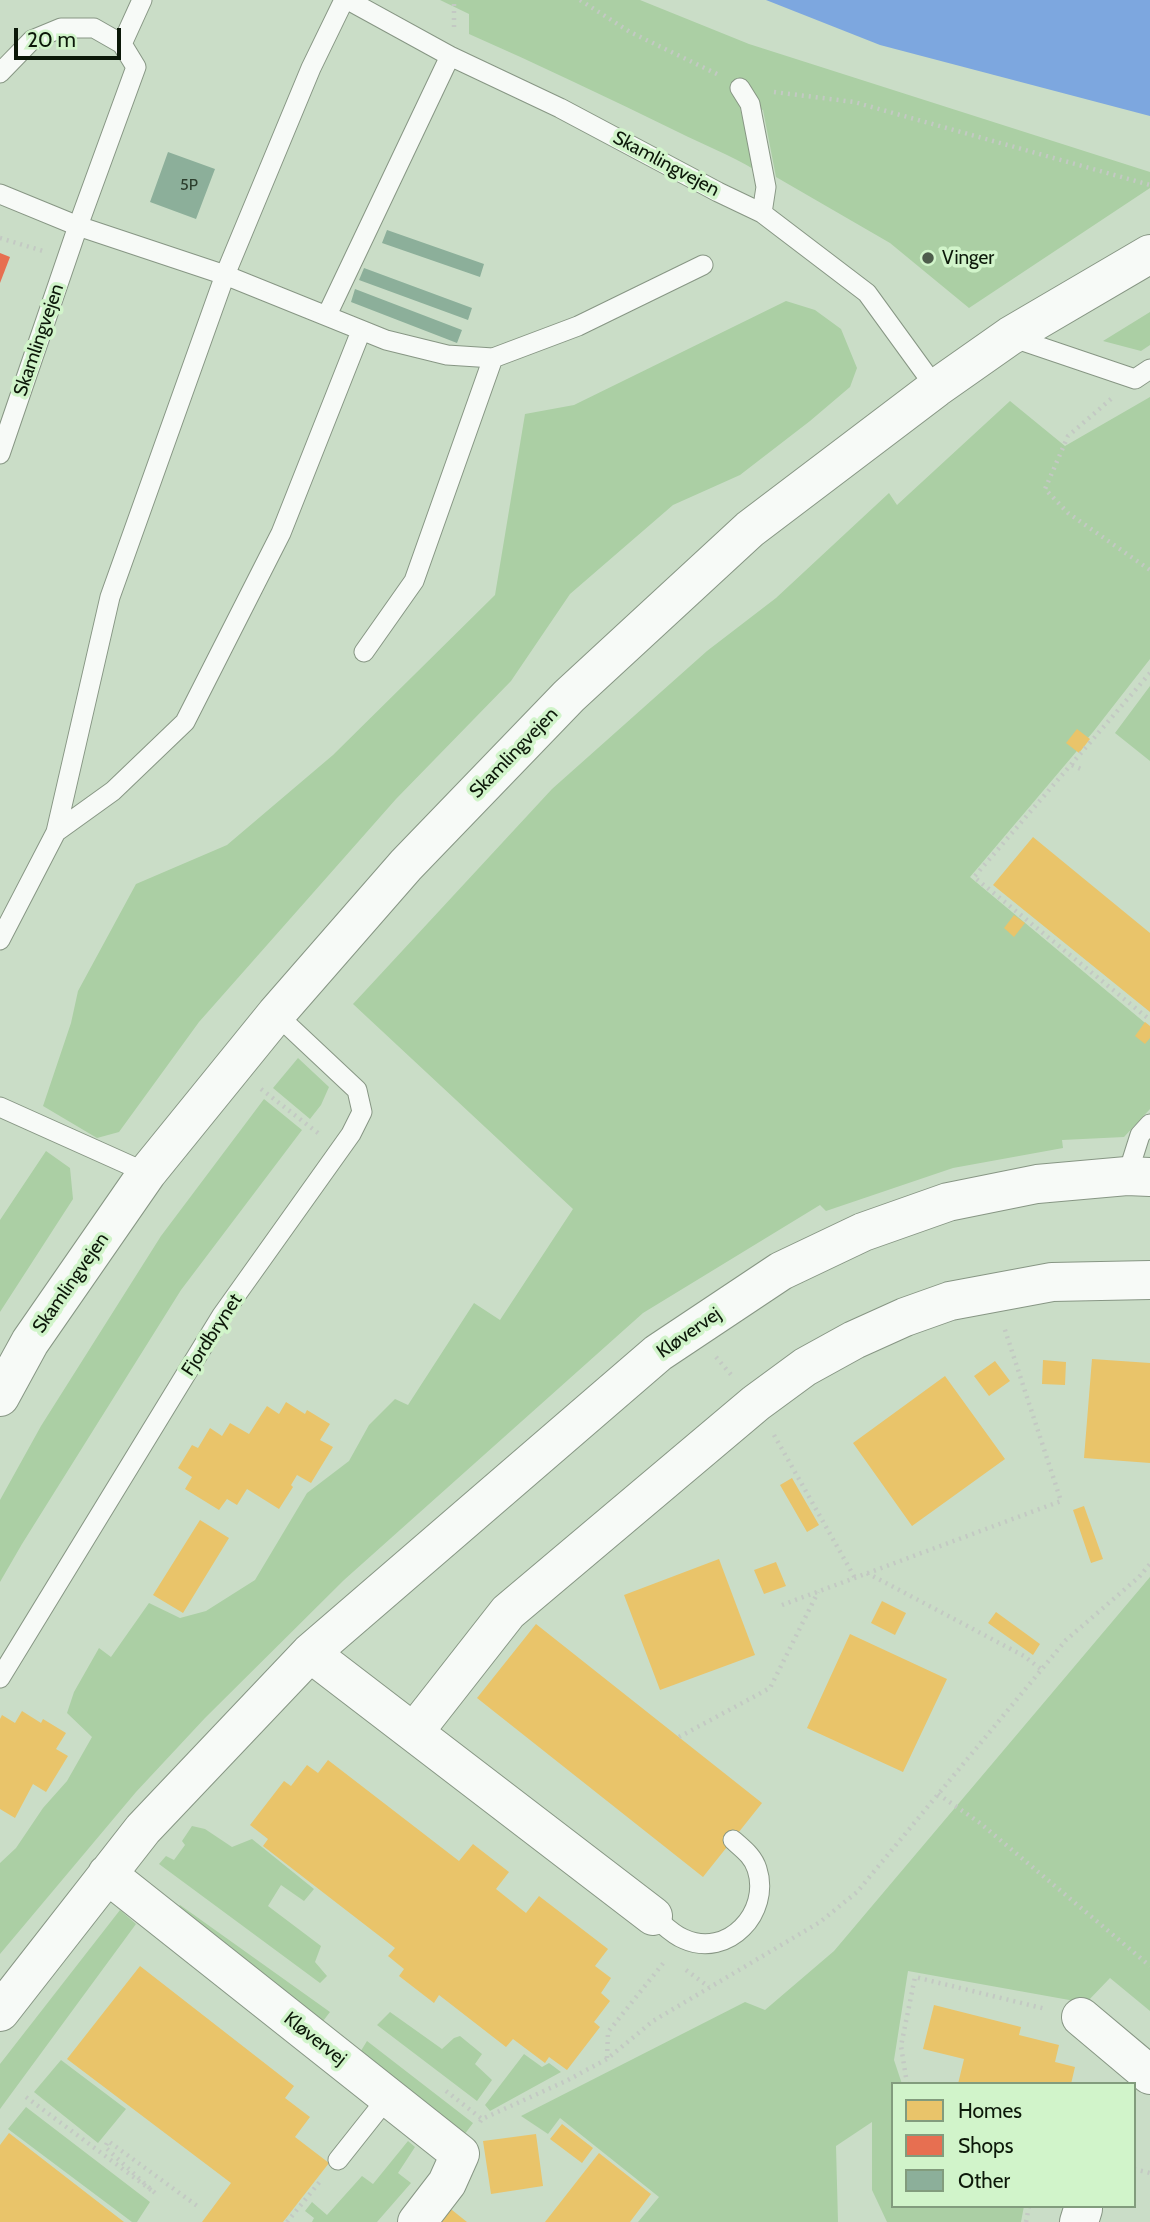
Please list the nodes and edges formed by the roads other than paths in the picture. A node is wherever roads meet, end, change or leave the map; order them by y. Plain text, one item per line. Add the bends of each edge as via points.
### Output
1 (142, 0) edge
2 (346, 0) edge
3 (122, 44) junction
4 (450, 56) junction
5 (0, 73) edge
6 (740, 88) road end
7 (0, 194) edge
8 (762, 213) junction
9 (78, 226) junction
10 (1150, 254) edge
11 (703, 265) dead end
12 (225, 275) junction
13 (327, 314) junction
14 (361, 331) junction
15 (1010, 336) junction
16 (494, 358) junction
17 (1142, 374) edge
18 (936, 388) junction
19 (0, 454) edge
20 (363, 652) dead end
21 (56, 832) junction
22 (0, 940) edge
23 (276, 1014) junction
24 (0, 1107) edge
25 (1150, 1124) edge
26 (147, 1173) junction
27 (1139, 1176) edge
28 (1150, 1280) edge
29 (0, 1397) edge
30 (310, 1653) junction
31 (0, 1678) edge
32 (414, 1732) junction
33 (733, 1840) dead end
34 (107, 1874) junction
35 (653, 1916) joint
36 (0, 2012) edge
37 (1081, 2017) road end
38 (1150, 2075) edge
39 (388, 2097) junction
40 (338, 2160) road end
41 (417, 2222) edge

1 - 3 lane
2 - 4 lane, Skamlingvejen
2 - 12 lane via 311,68
3 - 5 lane via 94,28 61,28 32,40
3 - 9 lane, Skamlingvejen via 136,67
4 - 8 lane, Skamlingvejen
4 - 13 lane
6 - 8 lane via 750,104 766,187
7 - 9 lane
8 - 18 lane, Skamlingvejen via 867,293
9 - 12 lane
9 - 19 lane, Skamlingvejen
10 - 15 street, Skamlingvejen
11 - 16 lane via 578,327
12 - 13 lane
12 - 21 lane via 110,597
13 - 14 lane
14 - 16 lane via 447,355
14 - 21 lane via 281,533 185,722 113,792
15 - 17 lane
15 - 18 street, Skamlingvejen
16 - 20 lane via 414,581
18 - 23 street, Skamlingvejen via 751,529 569,696 406,865
21 - 22 lane
23 - 26 street, Skamlingvejen
23 - 31 lane, Fjordbrynet via 357,1090 362,1112 352,1133 222,1314
24 - 26 lane
25 - 27 lane via 1140,1135
26 - 29 street, Skamlingvejen via 30,1342
27 - 30 street, Kløvervej via 1037,1184 948,1202 863,1232 781,1271 658,1353
28 - 32 street via 1052,1282 950,1301 854,1340 805,1367 508,1612
30 - 32 street
30 - 34 street, Kløvervej via 143,1829
32 - 35 street
33 - 35 lane via 749,1854 760,1882 755,1912 734,1936 700,1943 684,1939
34 - 36 street, Kløvervej
34 - 39 street, Kløvervej
37 - 38 street
39 - 40 lane
39 - 41 street, Kløvervej via 460,2154 447,2183

